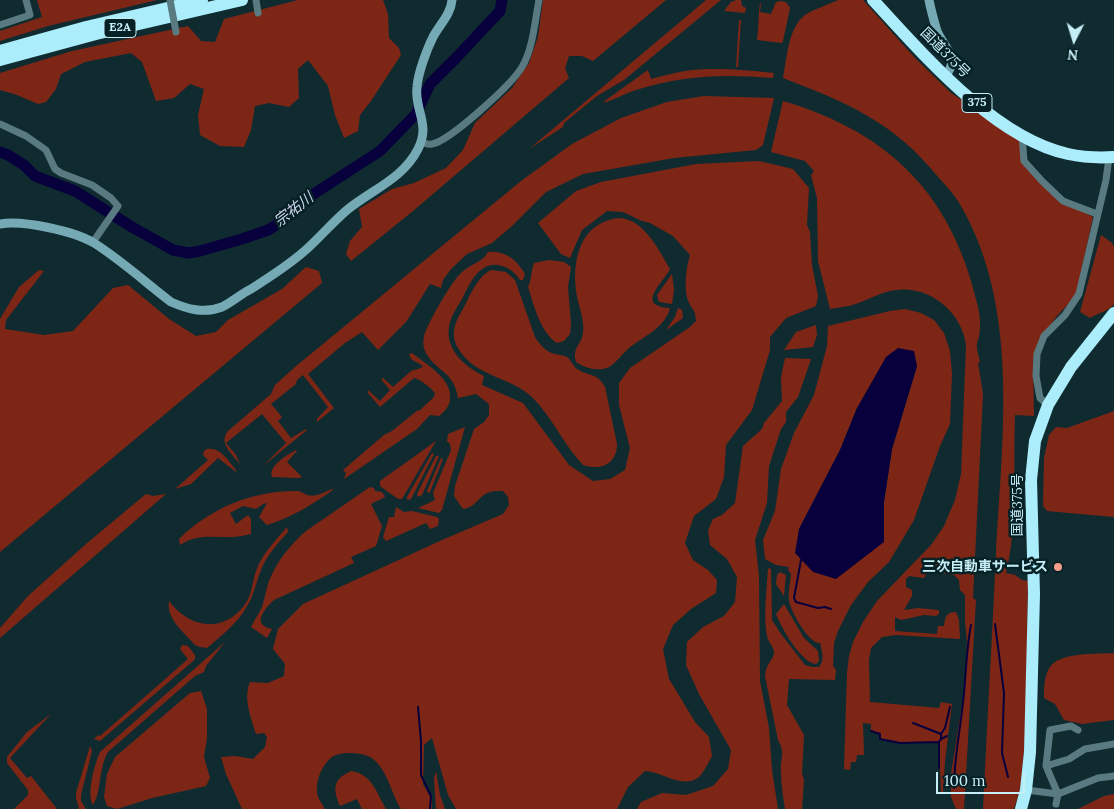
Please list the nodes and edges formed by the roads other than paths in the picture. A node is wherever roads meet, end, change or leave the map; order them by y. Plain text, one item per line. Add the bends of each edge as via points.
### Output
1 (26, 0) edge
2 (170, 0) edge
3 (202, 0) edge
4 (242, 0) edge
5 (256, 0) edge
6 (452, 0) edge
7 (539, 0) edge
8 (873, 0) edge
9 (929, 0) edge
10 (258, 13) dead end
11 (0, 25) edge
12 (176, 32) dead end
13 (0, 51) edge
14 (0, 60) edge
15 (946, 76) junction
16 (0, 124) edge
17 (1022, 135) junction
18 (421, 141) junction
19 (1112, 157) edge
20 (1097, 214) junction
21 (0, 224) edge
22 (92, 242) junction
23 (1114, 313) edge
24 (1048, 405) junction
25 (1078, 730) dead end
26 (1114, 744) edge
27 (1046, 766) junction
28 (1114, 776) edge
29 (1026, 790) junction
30 (1058, 794) junction
31 (1056, 804) dead end
32 (1021, 809) edge

1 - 11 street via 30,15
2 - 12 street, bridge
3 - 13 highway, E2A
4 - 14 highway, E2A
5 - 10 street
6 - 18 street via 450,11 433,36 416,85 423,130
7 - 18 street via 523,67 508,85 465,124 434,144
8 - 15 highway, 国道375号 / 375
9 - 15 street via 938,31 952,56 951,70
15 - 17 highway, 国道375号 / 375 via 995,118
16 - 22 street via 46,150 55,169 92,185 118,206
17 - 19 highway, 国道375号 / 375 via 1070,155
17 - 20 street via 1024,161 1042,181 1063,201
18 - 22 street via 400,172 347,211 288,265 223,306 201,311 171,302
19 - 20 street
20 - 24 street via 1079,294 1065,315 1044,336 1037,354 1040,398
21 - 22 street via 17,223 59,230
23 - 24 highway, 国道375号 via 1071,367
24 - 29 highway, 国道375号 via 1035,440 1031,480 1034,594
25 - 27 street via 1071,726 1050,730
26 - 27 street via 1085,749 1069,759
27 - 30 street
28 - 30 street via 1098,778
29 - 30 street
29 - 32 highway, 国道375号
30 - 31 street

